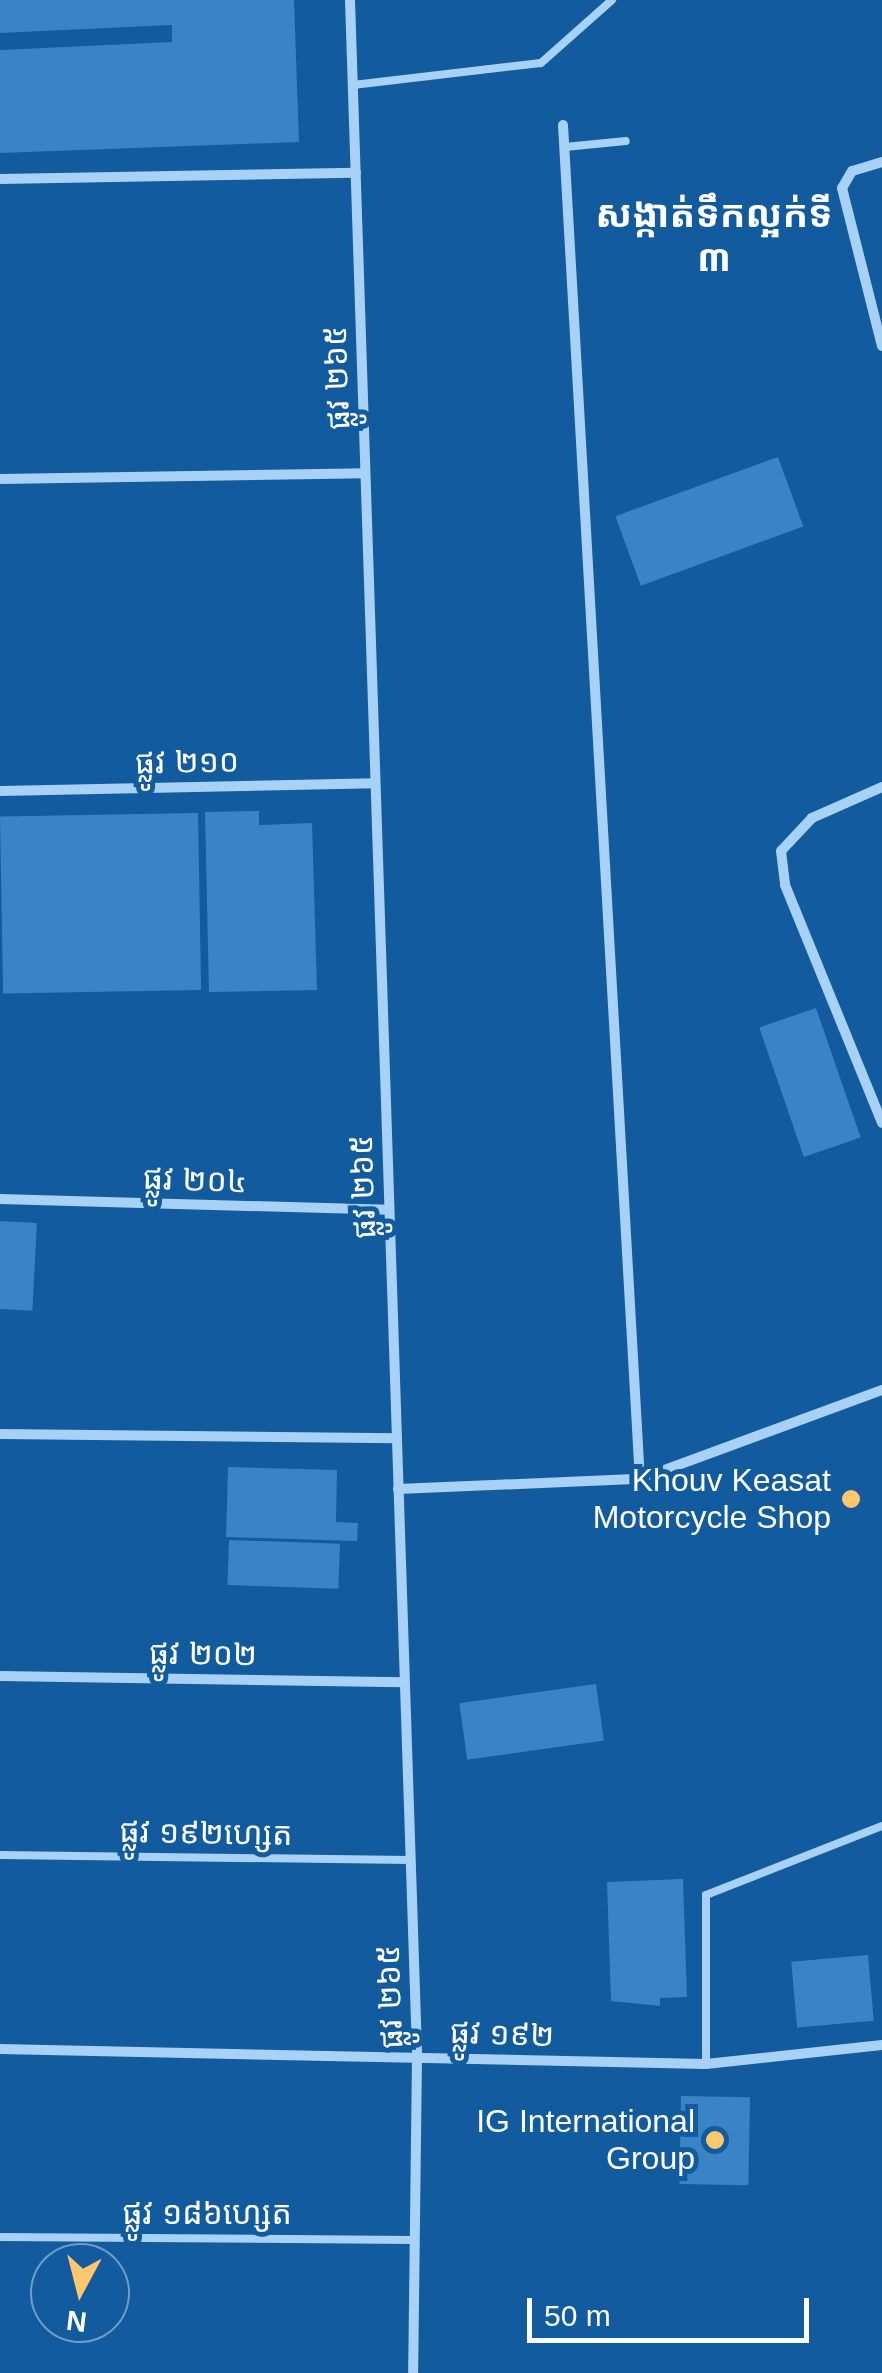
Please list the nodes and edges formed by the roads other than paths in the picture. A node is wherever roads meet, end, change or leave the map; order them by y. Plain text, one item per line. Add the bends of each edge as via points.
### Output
1 (350, 0) edge
2 (612, 0) edge
3 (353, 85) junction
4 (563, 125) dead end
5 (626, 141) dead end
6 (565, 147) junction
7 (882, 162) edge
8 (356, 173) junction
9 (0, 179) edge
10 (882, 346) edge
11 (365, 474) junction
12 (0, 479) edge
13 (375, 783) junction
14 (882, 786) edge
15 (0, 791) edge
16 (882, 1122) edge
17 (0, 1199) edge
18 (389, 1210) junction
19 (882, 1390) edge
20 (0, 1434) edge
21 (396, 1438) junction
22 (640, 1479) junction
23 (398, 1488) junction
24 (0, 1676) edge
25 (404, 1682) junction
26 (882, 1826) edge
27 (0, 1855) edge
28 (410, 1860) junction
29 (882, 2045) edge
30 (0, 2049) edge
31 (417, 2056) junction
32 (706, 2064) junction
33 (0, 2237) edge
34 (414, 2240) junction
35 (413, 2373) edge

1 - 3 street, ផ្លូវ ២៦៥
2 - 3 lane via 541,63
3 - 8 street, ផ្លូវ ២៦៥
4 - 6 street
5 - 6 lane
6 - 22 street
7 - 10 street via 852,171 842,188
8 - 9 street
8 - 11 street, ផ្លូវ ២៦៥
11 - 12 street
11 - 13 street, ផ្លូវ ២៦៥
13 - 15 street, ផ្លូវ ២១០
13 - 18 street, ផ្លូវ ២៦៥
14 - 16 street via 812,818 781,852 785,885
17 - 18 street, ផ្លូវ ២០៤
18 - 21 street, ផ្លូវ ២៦៥
19 - 22 street
20 - 21 street
21 - 23 street, ផ្លូវ ២៦៥
22 - 23 street
23 - 25 street, ផ្លូវ ២៦៥
24 - 25 street, ផ្លូវ ២០២
25 - 28 street, ផ្លូវ ២៦៥
26 - 32 lane via 706,1895
27 - 28 lane, ផ្លូវ ១៩២ហ្សេត
28 - 31 street, ផ្លូវ ២៦៥
29 - 32 street, ផ្លូវ ១៩២
30 - 31 street, ផ្លូវ ១៩២
31 - 32 street, ផ្លូវ ១៩២
31 - 34 street, ផ្លូវ ២៦៥
33 - 34 lane, ផ្លូវ ១៨៦ហ្សេត
34 - 35 street, ផ្លូវ ២៦៥

